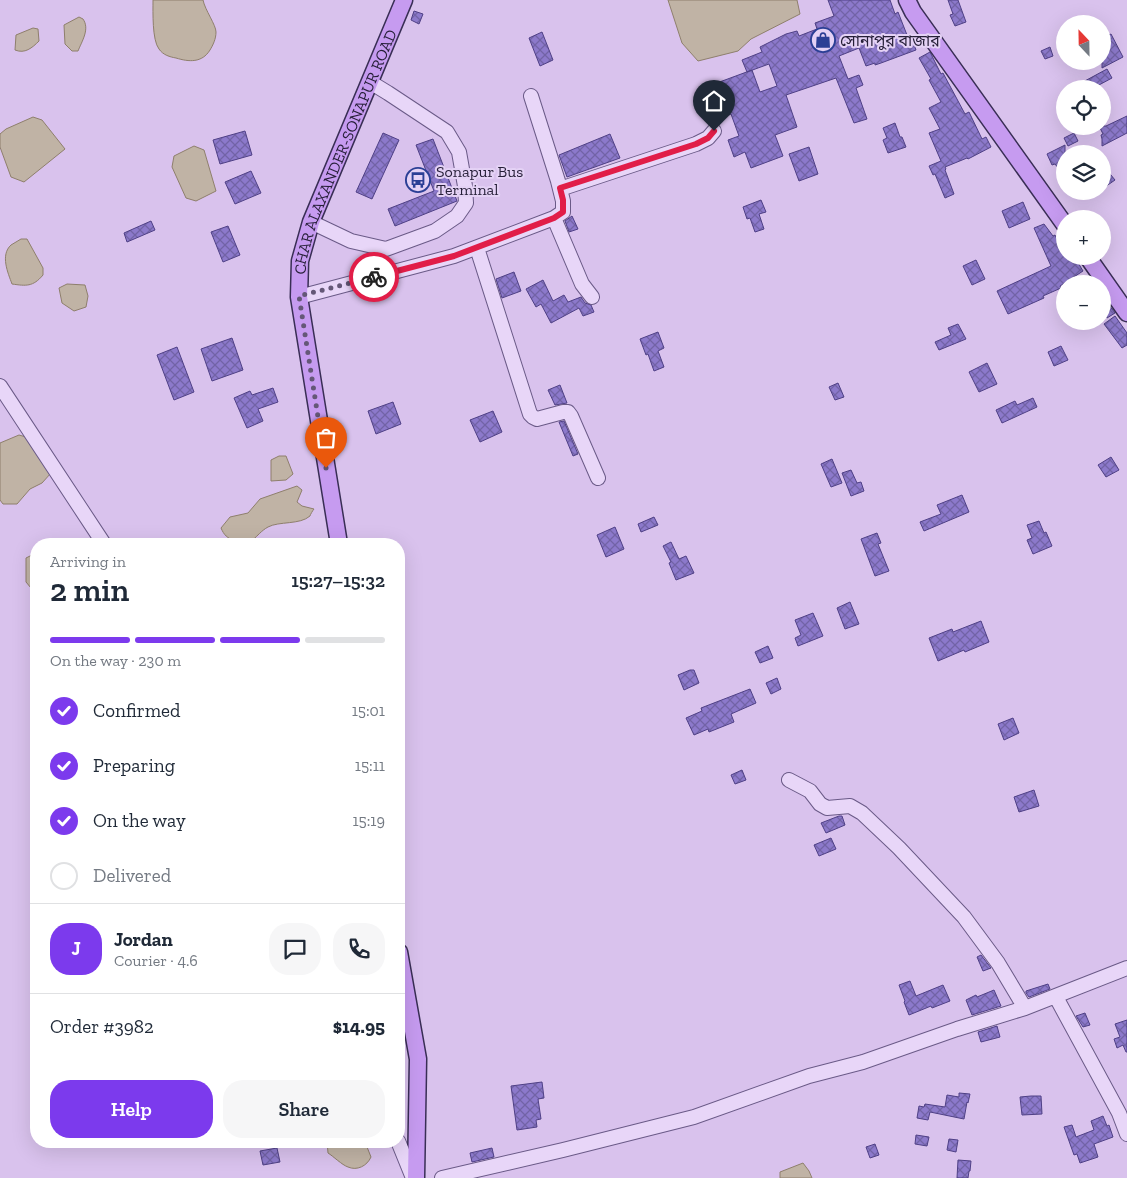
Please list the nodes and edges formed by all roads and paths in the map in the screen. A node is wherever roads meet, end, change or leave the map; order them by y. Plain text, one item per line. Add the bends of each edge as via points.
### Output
1 (404, 0) edge
2 (907, 0) edge
3 (370, 82) junction
4 (530, 96) dead end
5 (714, 131) dead end
6 (560, 188) junction
7 (1056, 212) edge
8 (554, 218) junction
9 (311, 222) junction
10 (477, 248) junction
11 (1093, 265) edge
12 (299, 296) junction
13 (592, 297) dead end
14 (1127, 313) edge
15 (0, 386) edge
16 (598, 478) dead end
17 (100, 538) edge
18 (338, 538) edge
19 (789, 780) dead end
20 (1127, 968) edge
21 (405, 986) edge
22 (1056, 997) junction
23 (1025, 1008) junction
24 (1127, 1134) edge
25 (401, 1148) edge
26 (415, 1178) edge
27 (442, 1178) edge

1 - 3 main road, CHAR ALAXANDER-SONAPUR ROAD
2 - 7 main road
3 - 9 main road, CHAR ALAXANDER-SONAPUR ROAD
3 - 9 street via 447,132 459,152 466,203 457,216 435,231 386,249 351,241
4 - 6 street
5 - 6 street via 696,144
6 - 8 street via 563,212
8 - 10 street
8 - 13 street via 582,284
9 - 12 main road, CHAR ALAXANDER-SONAPUR ROAD via 300,261
10 - 12 street
10 - 16 street via 530,414 537,419 568,412
11 - 14 main road
12 - 18 main road, CHAR ALAXANDER-SONAPUR ROAD
15 - 17 street
19 - 23 street via 810,791 827,808 850,806 899,848 964,917 998,962
20 - 22 street
21 - 26 main road via 418,1059
22 - 23 street
22 - 24 street via 1119,1113
23 - 27 street via 863,1062 809,1076 694,1117
25 - 26 street

